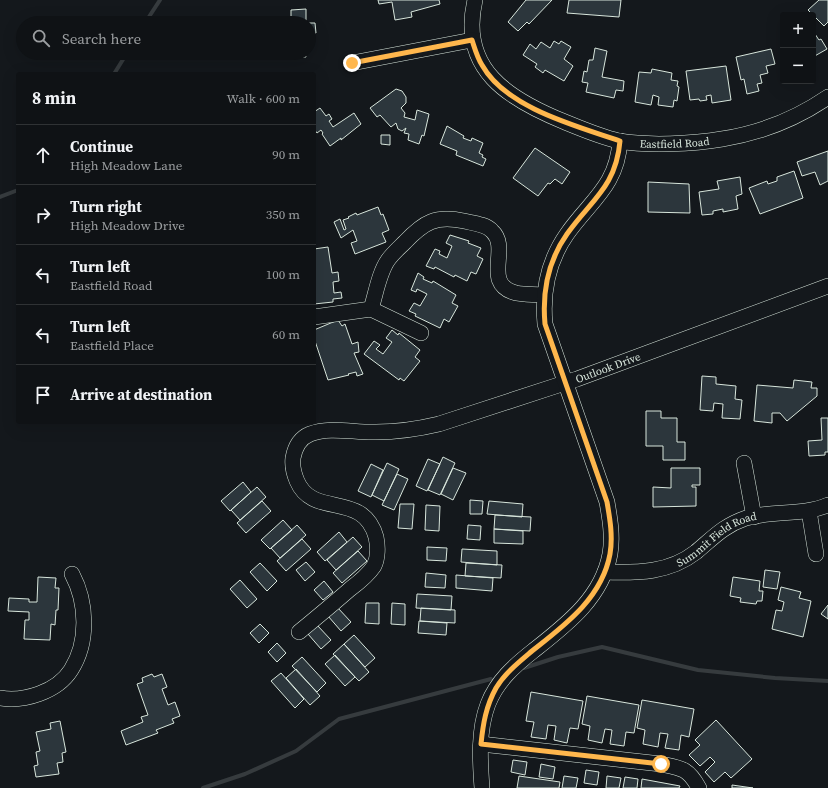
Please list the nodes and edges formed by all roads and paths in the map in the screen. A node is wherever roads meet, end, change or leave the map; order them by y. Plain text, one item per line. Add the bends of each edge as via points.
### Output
1 (474, 0) edge
2 (472, 40) junction
3 (352, 63) dead end
4 (828, 97) edge
5 (620, 141) junction
6 (828, 286) edge
7 (543, 295) junction
8 (371, 309) junction
9 (316, 317) edge
10 (421, 333) dead end
11 (565, 383) junction
12 (744, 463) dead end
13 (828, 505) edge
14 (808, 511) junction
15 (754, 516) junction
16 (816, 554) dead end
17 (605, 572) junction
18 (72, 574) dead end
19 (299, 632) dead end
20 (0, 698) edge
21 (481, 744) junction
22 (482, 788) edge
23 (699, 788) edge

1 - 2 street, Eastfield Road
2 - 3 street
2 - 5 street, Eastfield Road via 482,66 508,93 552,117
4 - 5 street, Eastfield Road via 797,116 745,134 692,142
5 - 7 street via 615,169 609,181 558,248
6 - 11 street, Outlook Drive
7 - 8 street via 515,293 500,280 497,268 500,244 492,230 486,226 459,220 436,219 417,230 388,260
7 - 11 street via 545,324
8 - 9 street
8 - 10 street
11 - 17 street via 607,502 611,526 610,553
11 - 19 street, Outlook Drive via 439,424 416,429 376,432 335,430 311,434 301,440 293,459 298,484 315,500 353,508 362,514 375,533 377,554 374,566 364,577
12 - 15 street
13 - 14 street, Summit Field Road
14 - 15 street, Summit Field Road
14 - 16 street
15 - 17 street, Summit Field Road via 731,524 679,563 651,572
17 - 21 street via 595,593 580,611 512,668 497,687 488,704
18 - 20 street via 79,586 83,602 84,623 82,642 71,671 43,692 18,699
21 - 22 street
21 - 23 street via 661,764 684,769

